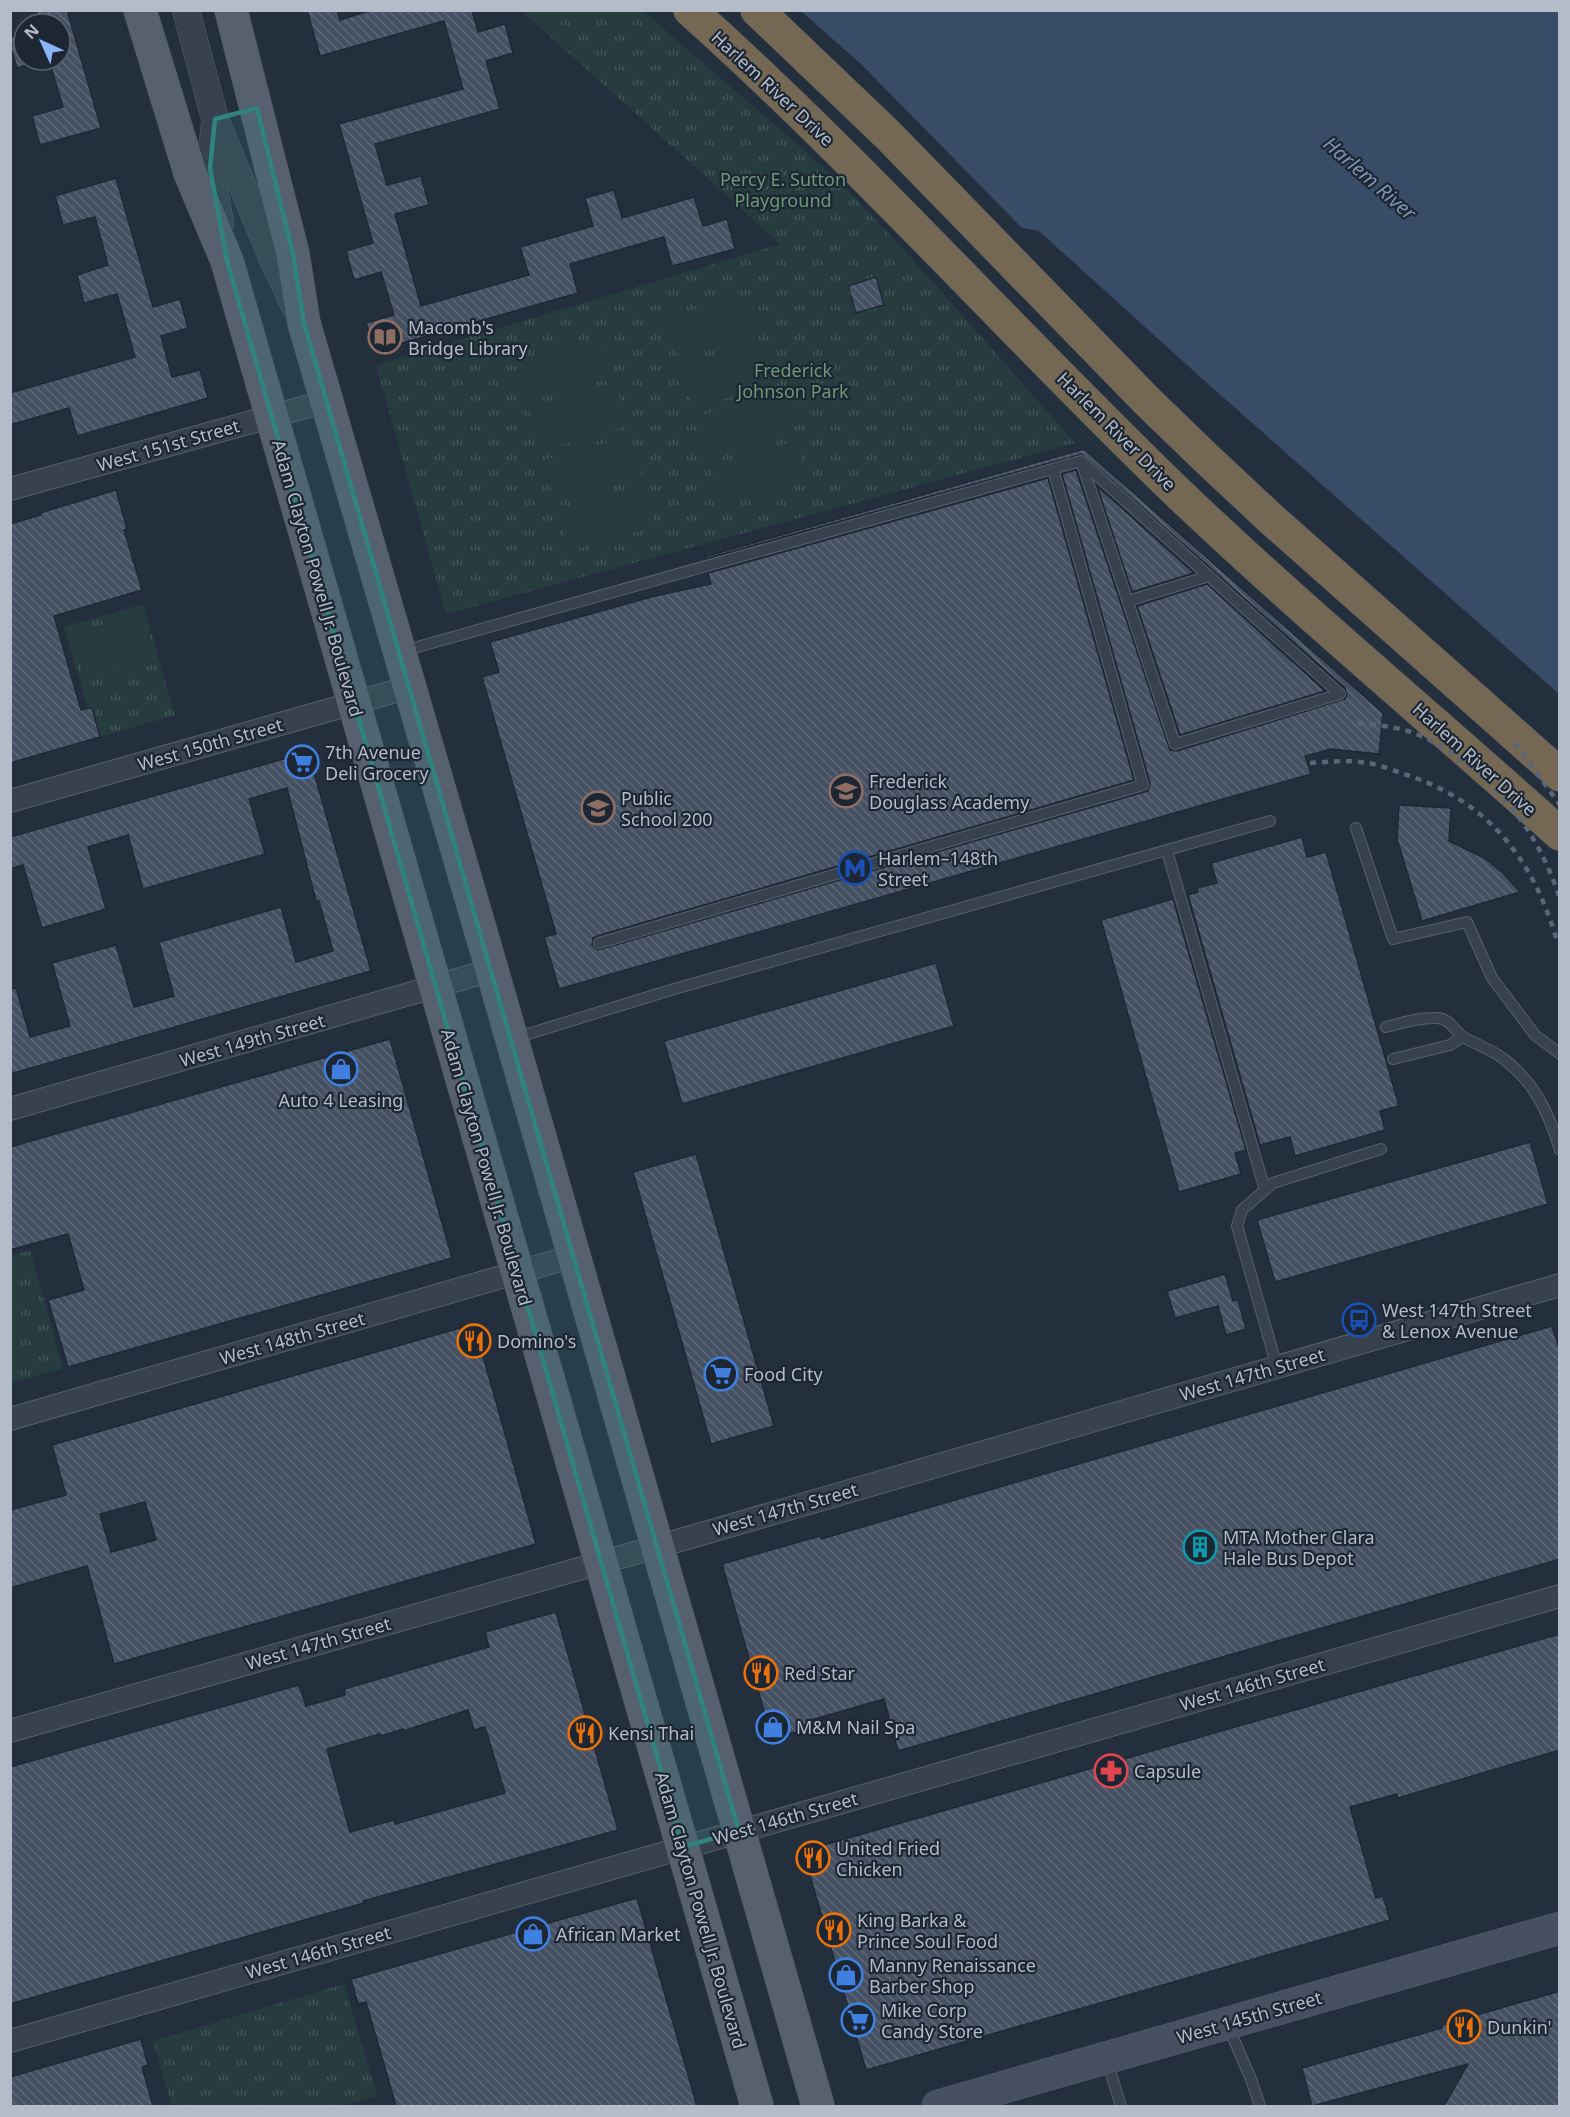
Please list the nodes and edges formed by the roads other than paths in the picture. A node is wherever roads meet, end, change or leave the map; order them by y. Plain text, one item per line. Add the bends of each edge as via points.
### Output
1 (140, 10) edge
2 (186, 10) edge
3 (231, 10) edge
4 (690, 10) edge
5 (757, 10) edge
6 (256, 108) junction
7 (215, 119) junction
8 (227, 261) junction
9 (304, 323) junction
10 (327, 401) junction
11 (271, 416) junction
12 (1081, 461) junction
13 (1053, 469) junction
14 (10, 489) edge
15 (1209, 576) junction
16 (1128, 602) junction
17 (400, 652) junction
18 (410, 687) junction
19 (353, 702) junction
20 (1560, 775) edge
21 (10, 801) edge
22 (1270, 821) dead end
23 (1356, 828) dead end
24 (1560, 834) edge
25 (1167, 851) junction
26 (599, 943) dead end
27 (492, 970) junction
28 (435, 987) junction
29 (1386, 1027) dead end
30 (1462, 1037) junction
31 (512, 1039) junction
32 (1560, 1054) edge
33 (1393, 1059) dead end
34 (10, 1109) edge
35 (1381, 1149) dead end
36 (1560, 1150) edge
37 (1265, 1190) junction
38 (574, 1256) junction
39 (517, 1273) junction
40 (1560, 1285) edge
41 (1277, 1367) junction
42 (10, 1419) edge
43 (657, 1546) junction
44 (601, 1562) junction
45 (1560, 1596) edge
46 (10, 1731) edge
47 (739, 1831) junction
48 (683, 1848) junction
49 (1560, 1928) edge
50 (1227, 2024) junction
51 (10, 2041) edge
52 (1106, 2058) junction
53 (757, 2106) edge
54 (818, 2106) edge
55 (938, 2106) edge
56 (1121, 2106) edge
57 (1260, 2106) edge

1 - 8 main road, Adam Clayton Powell Jr. Boulevard via 190,173
2 - 7 street, Adam Clayton Powell Jr. Boulevard
3 - 6 main road, Adam Clayton Powell Jr. Boulevard
4 - 24 highway, Harlem River Drive via 854,165 1178,493
5 - 20 highway via 888,135 1198,450
6 - 7 street
6 - 9 main road, Adam Clayton Powell Jr. Boulevard via 292,254
7 - 8 street, Adam Clayton Powell Jr. Boulevard via 210,168
7 - 9 street, Adam Clayton Powell Jr. Boulevard
8 - 11 main road, Adam Clayton Powell Jr. Boulevard
9 - 10 main road, Adam Clayton Powell Jr. Boulevard
10 - 11 street, West 151st Street
10 - 17 main road, Adam Clayton Powell Jr. Boulevard
11 - 14 street, West 151st Street
11 - 19 main road, Adam Clayton Powell Jr. Boulevard
12 - 13 lane
12 - 15 lane
12 - 16 lane
13 - 17 lane
13 - 26 lane via 1143,785
15 - 16 lane
15 - 16 lane via 1340,694 1174,744
17 - 18 main road, Adam Clayton Powell Jr. Boulevard
18 - 19 street, West 150th Street
18 - 27 main road, Adam Clayton Powell Jr. Boulevard
19 - 21 street, West 150th Street
19 - 28 main road, Adam Clayton Powell Jr. Boulevard
22 - 25 lane
23 - 32 lane via 1394,939 1467,922 1492,978 1535,1035
25 - 31 lane via 674,988
25 - 37 lane
27 - 28 street, West 149th Street
27 - 31 main road, Adam Clayton Powell Jr. Boulevard
28 - 34 street, West 149th Street
28 - 39 main road, Adam Clayton Powell Jr. Boulevard
29 - 30 lane via 1437,1018 1450,1023
30 - 33 lane via 1450,1045
30 - 36 lane via 1496,1054 1534,1089 1545,1107
31 - 38 main road, Adam Clayton Powell Jr. Boulevard
35 - 37 lane
37 - 41 lane via 1242,1210 1237,1226
38 - 39 street, West 148th Street
38 - 43 main road, Adam Clayton Powell Jr. Boulevard
39 - 42 street, West 148th Street
39 - 44 main road, Adam Clayton Powell Jr. Boulevard
40 - 41 street, West 147th Street
41 - 43 street, West 147th Street
43 - 44 street, West 147th Street
43 - 47 main road, Adam Clayton Powell Jr. Boulevard
44 - 46 street, West 147th Street
44 - 48 main road, Adam Clayton Powell Jr. Boulevard
45 - 47 street, West 146th Street
47 - 48 street, West 146th Street
47 - 54 main road, Adam Clayton Powell Jr. Boulevard
48 - 51 street, West 146th Street
48 - 53 main road, Adam Clayton Powell Jr. Boulevard
49 - 50 main road, West 145th Street
50 - 52 main road, West 145th Street
50 - 57 lane
52 - 55 main road, West 145th Street
52 - 56 lane

